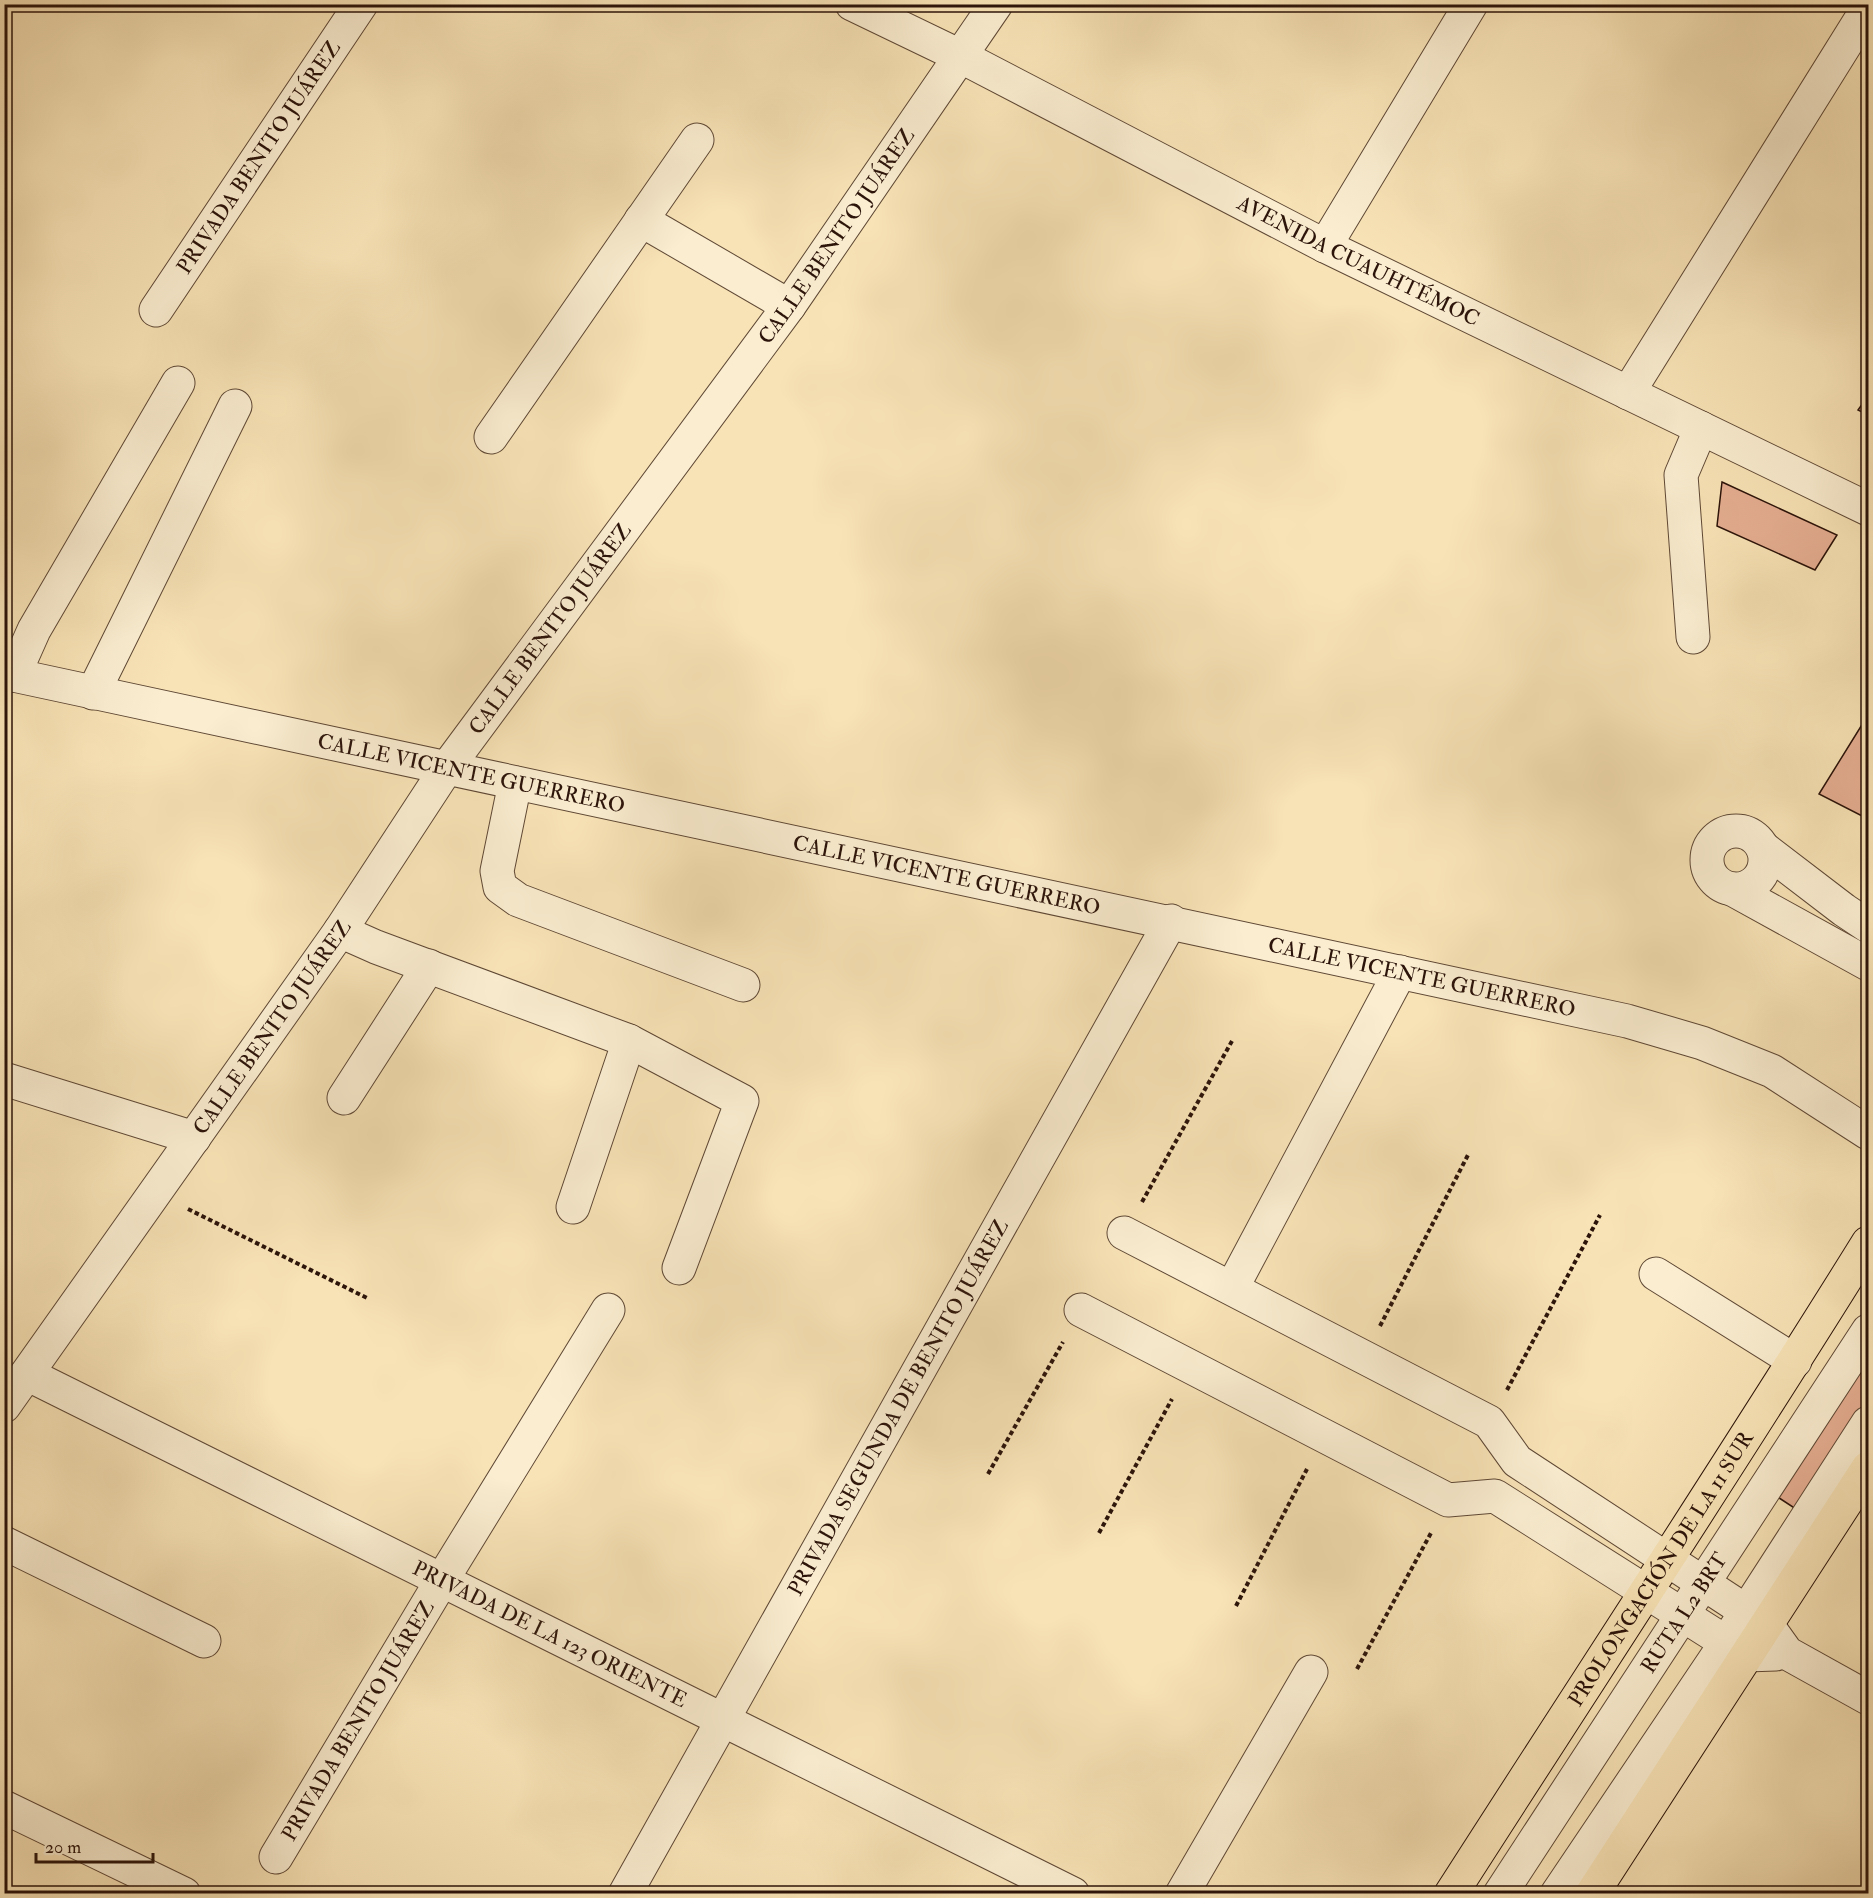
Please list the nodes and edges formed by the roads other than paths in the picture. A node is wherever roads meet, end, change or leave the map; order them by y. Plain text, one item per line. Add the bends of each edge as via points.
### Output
1 (361, 4) edge
2 (852, 4) edge
3 (996, 4) edge
4 (1471, 4) edge
5 (1869, 8) edge
6 (960, 56) junction
7 (697, 140) dead end
8 (641, 220) junction
9 (1325, 246) junction
10 (789, 306) junction
11 (156, 310) dead end
12 (178, 383) dead end
13 (1628, 393) junction
14 (235, 406) dead end
15 (1701, 428) junction
16 (491, 437) dead end
17 (1869, 509) edge
18 (1693, 637) dead end
19 (9, 674) edge
20 (93, 693) junction
21 (446, 769) junction
22 (515, 783) junction
23 (1763, 848) junction
24 (1732, 889) junction
25 (1171, 921) junction
26 (1869, 926) edge
27 (340, 931) junction
28 (1869, 964) edge
29 (429, 966) junction
30 (1400, 972) junction
31 (743, 986) dead end
32 (629, 1041) junction
33 (4, 1079) edge
34 (344, 1098) dead end
35 (1869, 1133) edge
36 (194, 1138) junction
37 (573, 1207) dead end
38 (1124, 1233) dead end
39 (1869, 1244) edge
40 (679, 1268) dead end
41 (1656, 1274) dead end
42 (1232, 1288) junction
43 (608, 1310) dead end
44 (1081, 1310) dead end
45 (1869, 1331) edge
46 (1795, 1361) junction
47 (27, 1374) junction
48 (4, 1406) edge
49 (1869, 1423) edge
50 (1517, 1461) junction
51 (1869, 1468) edge
52 (1495, 1496) junction
53 (4, 1544) edge
54 (1665, 1559) junction
55 (442, 1580) junction
56 (1703, 1584) junction
57 (1645, 1591) junction
58 (1683, 1615) junction
59 (1756, 1618) junction
60 (204, 1641) dead end
61 (1736, 1649) junction
62 (1788, 1653) junction
63 (1311, 1671) dead end
64 (1869, 1698) edge
65 (723, 1720) junction
66 (4, 1808) edge
67 (276, 1857) dead end
68 (184, 1893) edge
69 (626, 1893) edge
70 (1073, 1893) edge
71 (1182, 1893) edge
72 (1451, 1893) edge
73 (1500, 1893) edge
74 (1557, 1893) edge
75 (1592, 1893) edge

1 - 11 street, PRIVADA BENITO JUÁREZ
2 - 6 street, AVENIDA CUAUHTÉMOC
3 - 6 street, CALLE BENITO JUÁREZ
4 - 9 street
5 - 13 street
6 - 9 street, AVENIDA CUAUHTÉMOC
6 - 10 street, CALLE BENITO JUÁREZ
7 - 8 street
8 - 10 street
8 - 16 street
9 - 13 street, AVENIDA CUAUHTÉMOC
10 - 21 street, CALLE BENITO JUÁREZ
12 - 19 street
13 - 15 street, AVENIDA CUAUHTÉMOC
14 - 20 street
15 - 17 street, AVENIDA CUAUHTÉMOC
15 - 18 street via 1681,475
19 - 20 street, CALLE VICENTE GUERRERO
20 - 21 street, CALLE VICENTE GUERRERO
21 - 22 street, CALLE VICENTE GUERRERO
21 - 27 street, CALLE BENITO JUÁREZ
22 - 25 street, CALLE VICENTE GUERRERO
22 - 31 street via 497,871 500,887 518,900
23 - 24 street via 1765,860 1755,882
23 - 24 street via 1755,837 1743,831 1717,837 1709,848 1708,868 1719,884
23 - 26 street
24 - 28 street
25 - 30 street, CALLE VICENTE GUERRERO
25 - 65 street, PRIVADA SEGUNDA DE BENITO JUÁREZ
27 - 29 street
27 - 36 street, CALLE BENITO JUÁREZ
29 - 32 street
29 - 34 street
30 - 35 street, CALLE VICENTE GUERRERO via 1627,1021 1702,1043 1772,1071
30 - 42 street
32 - 37 street
32 - 40 street via 742,1101
33 - 36 street
36 - 47 street, CALLE BENITO JUÁREZ
38 - 42 street
39 - 46 main road, PROLONGACIÓN DE LA 11 SUR
41 - 46 street
42 - 50 street via 1489,1422
43 - 55 street, PRIVADA BENITO JUÁREZ
44 - 52 street via 1448,1500
45 - 56 street, RUTA L2 BRT
46 - 54 main road, PROLONGACIÓN DE LA 11 SUR
47 - 48 street, CALLE BENITO JUÁREZ
47 - 55 street, PRIVADA DE LA 123 ORIENTE
49 - 59 street
50 - 52 street
50 - 54 street
51 - 59 main road
52 - 57 street
53 - 60 street
54 - 56 street
54 - 57 main road, PROLONGACIÓN DE LA 11 SUR
55 - 65 street, PRIVADA DE LA 123 ORIENTE
55 - 67 street, PRIVADA BENITO JUÁREZ
56 - 58 street, RUTA L2 BRT
56 - 59 street
57 - 58 street
57 - 72 main road, PROLONGACIÓN DE LA 11 SUR
58 - 61 street
58 - 73 street, RUTA L2 BRT
59 - 61 main road
59 - 62 street
61 - 62 street
61 - 74 street
61 - 75 main road
62 - 64 street
63 - 71 street
65 - 69 street, PRIVADA SEGUNDA DE BENITO JUÁREZ
65 - 70 street, PRIVADA DE LA 123 ORIENTE
66 - 68 street

